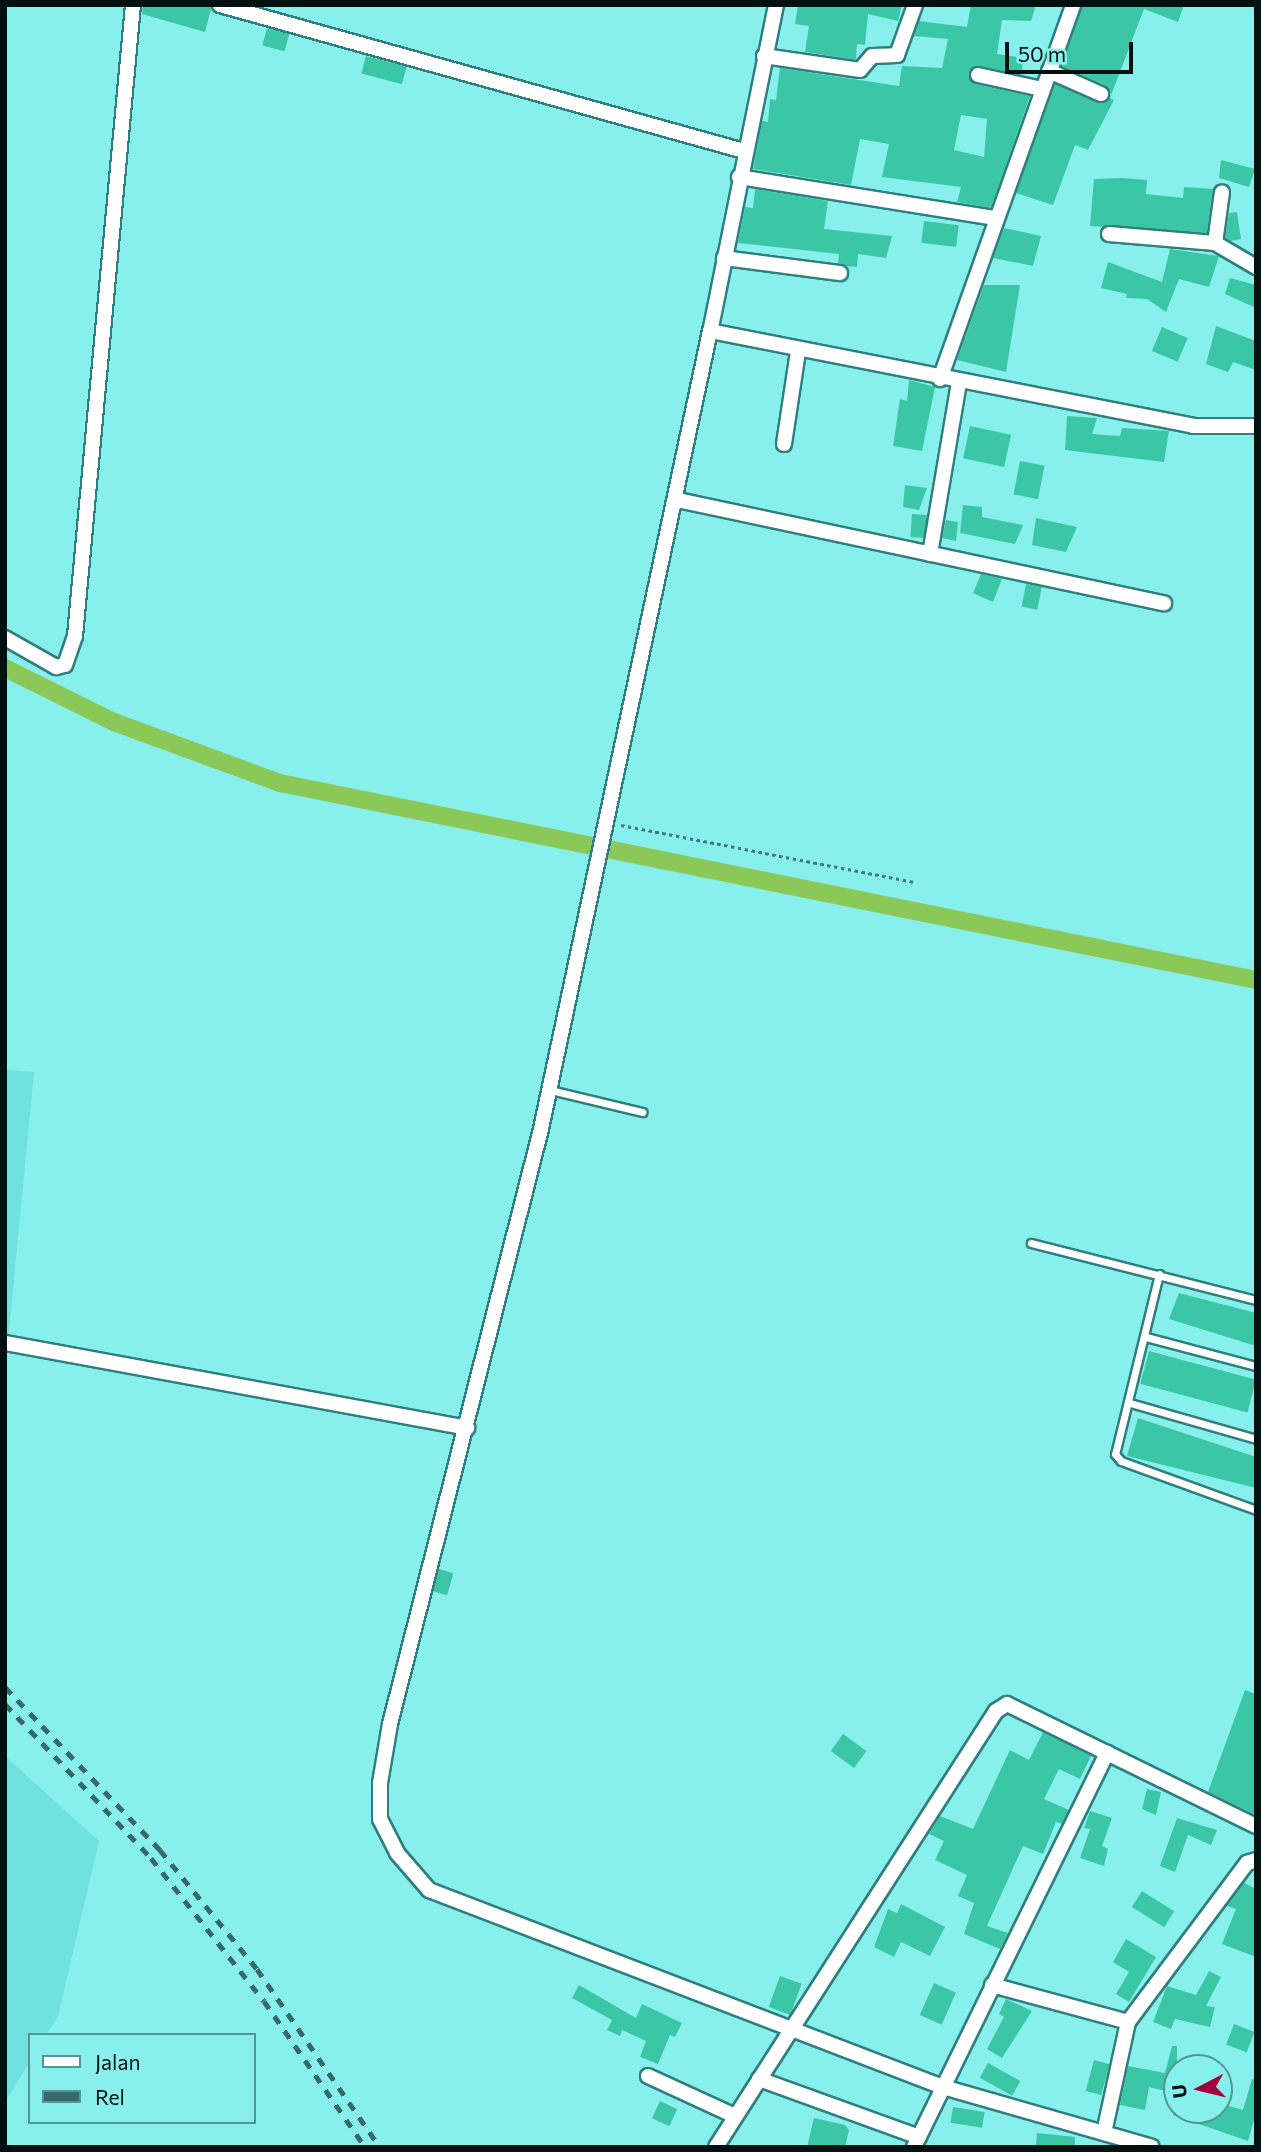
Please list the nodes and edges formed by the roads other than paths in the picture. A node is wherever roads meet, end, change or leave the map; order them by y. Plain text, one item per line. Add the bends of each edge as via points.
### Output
1 (133, 5) edge
2 (220, 5) edge
3 (776, 5) edge
4 (915, 5) edge
5 (1073, 5) edge
6 (764, 56) junction
7 (1049, 71) junction
8 (978, 75) dead end
9 (1042, 89) junction
10 (1101, 94) dead end
11 (744, 151) junction
12 (739, 177) junction
13 (1222, 192) dead end
14 (995, 218) junction
15 (1109, 234) dead end
16 (1215, 243) junction
17 (724, 258) junction
18 (1256, 267) edge
19 (840, 273) dead end
20 (710, 331) junction
21 (798, 351) junction
22 (940, 379) junction
23 (959, 383) junction
24 (1256, 426) edge
25 (783, 444) dead end
26 (678, 500) junction
27 (930, 554) junction
28 (1164, 603) dead end
29 (5, 638) edge
30 (550, 1090) junction
31 (642, 1112) dead end
32 (1031, 1243) dead end
33 (1158, 1274) junction
34 (1256, 1300) edge
35 (1146, 1337) junction
36 (5, 1343) edge
37 (1256, 1366) edge
38 (1130, 1403) junction
39 (467, 1428) junction
40 (1256, 1439) edge
41 (1256, 1510) edge
42 (1107, 1753) junction
43 (1256, 1826) edge
44 (1256, 1860) edge
45 (992, 1985) junction
46 (1129, 2022) junction
47 (790, 2030) junction
48 (648, 2076) dead end
49 (759, 2079) junction
50 (943, 2087) junction
51 (735, 2116) junction
52 (1104, 2133) junction
53 (916, 2142) edge
54 (716, 2147) edge
55 (1152, 2147) edge

1 - 29 street via 75,636 65,665 56,667
2 - 11 street
3 - 6 street
4 - 6 street via 897,55 872,56 860,69
5 - 7 street
6 - 11 street
7 - 9 street
7 - 10 street
8 - 9 street
9 - 14 street
11 - 12 street
12 - 14 street
12 - 17 street
13 - 16 street
14 - 22 street
15 - 16 street
16 - 18 street
17 - 19 street
17 - 20 street
20 - 21 street
20 - 26 street
21 - 22 street
21 - 25 street
22 - 23 street
23 - 24 street via 1193,426
23 - 27 street
26 - 27 street
26 - 30 street
27 - 28 street
30 - 31 lane
30 - 39 street
32 - 33 lane
33 - 34 lane
33 - 35 lane
35 - 37 lane
35 - 38 lane
36 - 39 street
38 - 40 lane
38 - 41 lane via 1115,1444 1121,1461
39 - 47 street via 390,1724 380,1783 380,1819 397,1853 429,1890
42 - 43 street
42 - 45 street
42 - 47 street via 1007,1704 996,1711
44 - 46 street via 1247,1863
45 - 46 street
45 - 50 street
46 - 52 street
47 - 49 street
47 - 50 street
48 - 51 street
49 - 51 street
49 - 53 street
50 - 52 street
50 - 53 street
51 - 54 street
52 - 55 street

